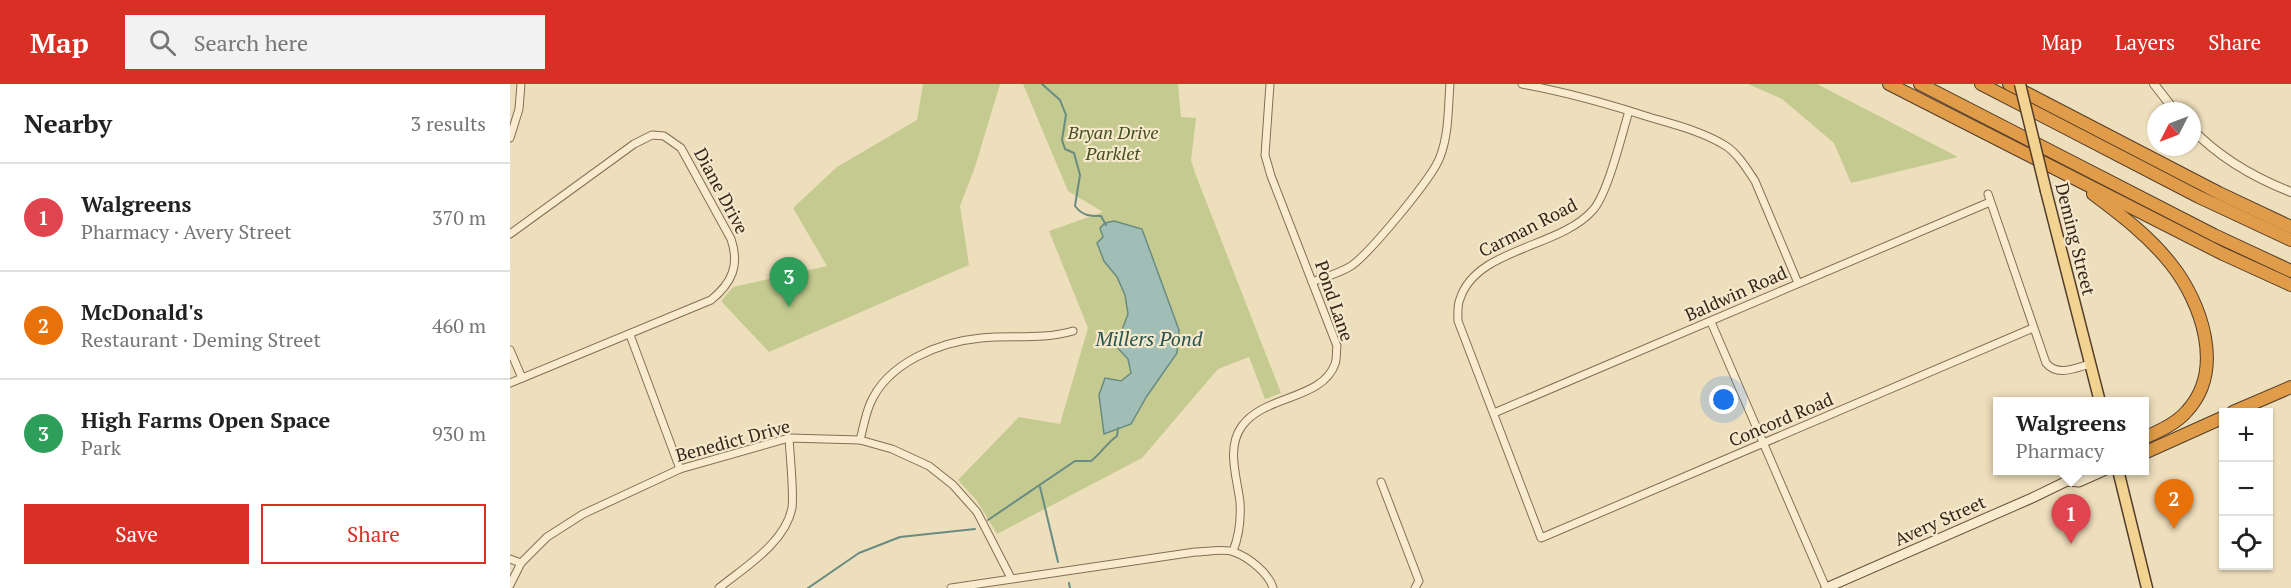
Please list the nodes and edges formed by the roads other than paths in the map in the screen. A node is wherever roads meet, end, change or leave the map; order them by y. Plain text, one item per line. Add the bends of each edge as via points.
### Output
1 (521, 84) edge
2 (1270, 84) edge
3 (1450, 84) edge
4 (1522, 84) edge
5 (1889, 84) edge
6 (1920, 84) edge
7 (1981, 84) edge
8 (2009, 84) edge
9 (2020, 84) edge
10 (2026, 84) edge
11 (2154, 84) edge
12 (2168, 102) edge
13 (1629, 111) junction
14 (2065, 113) junction
15 (2201, 137) edge
16 (510, 138) edge
17 (2068, 175) junction
18 (2291, 192) edge
19 (2291, 227) edge
20 (510, 234) edge
21 (2291, 240) edge
22 (2291, 271) edge
23 (1312, 282) junction
24 (1798, 283) junction
25 (2291, 285) edge
26 (1711, 322) junction
27 (2033, 328) junction
28 (1073, 331) dead end
29 (630, 335) junction
30 (510, 350) edge
31 (2090, 364) junction
32 (522, 378) junction
33 (510, 383) edge
34 (2291, 387) edge
35 (2099, 397) edge
36 (2242, 408) edge
37 (1494, 413) junction
38 (2219, 419) edge
39 (2149, 434) edge
40 (789, 438) junction
41 (860, 440) junction
42 (1762, 445) junction
43 (2149, 451) edge
44 (680, 469) junction
45 (2073, 475) edge
46 (2096, 475) edge
47 (2119, 475) edge
48 (2067, 481) junction
49 (1381, 482) dead end
50 (1541, 538) joint
51 (1233, 551) junction
52 (510, 559) edge
53 (521, 563) junction
54 (1011, 578) junction
55 (510, 585) edge
56 (718, 588) edge
57 (951, 588) edge
58 (1273, 588) edge
59 (1415, 588) edge
60 (1826, 588) edge
61 (2147, 588) edge

1 - 16 street via 519,109
2 - 23 street, Pond Lane via 1265,155
3 - 23 street via 1445,140 1431,176 1364,255 1350,266
4 - 13 street
5 - 17 highway
6 - 22 highway
7 - 21 highway
8 - 14 highway
9 - 31 main road, Deming Street, bridge
10 - 14 highway
11 - 12 street
13 - 24 street via 1684,128 1727,147 1755,181
13 - 37 street, Carman Road via 1596,207 1585,219 1480,269 1459,300 1458,321
14 - 19 highway
15 - 18 street via 2245,170
17 - 25 highway
17 - 39 highway via 2156,247 2183,280 2199,316 2207,355 2202,388 2184,414
20 - 29 street, Diane Drive via 642,138 664,136 681,148 731,239 735,266 722,291 711,300
23 - 51 street, Pond Lane via 1337,346 1336,363 1329,376 1314,387 1274,403 1242,425 1233,456 1240,504 1238,539
24 - 26 street, Baldwin Road
24 - 27 street, Baldwin Road via 1989,198
26 - 37 street, Baldwin Road
26 - 42 street
27 - 31 street via 2044,360 2052,369 2062,371
27 - 42 street, Concord Road
28 - 41 street via 1053,337 980,338 928,351 884,382 870,404
29 - 32 street, Diane Drive
29 - 44 street
30 - 32 street
31 - 35 main road, Deming Street
32 - 33 street, Diane Drive
34 - 36 highway
37 - 50 street, Carman Road
38 - 43 highway
40 - 41 street, Benedict Drive
40 - 44 street, Benedict Drive
40 - 56 street via 792,507 782,530 767,549
41 - 54 street, Benedict Drive via 929,466 953,485 977,512
42 - 50 street, Concord Road
42 - 60 street
44 - 53 street, Benedict Drive via 583,514 547,537
45 - 48 main road, Avery Street
46 - 48 main road, Avery Street via 2079,482
47 - 61 main road
48 - 60 main road, Avery Street
49 - 59 street via 1419,581
51 - 54 street via 1195,552
51 - 58 street via 1256,566
52 - 53 street
53 - 55 street, Benedict Drive
54 - 57 street

